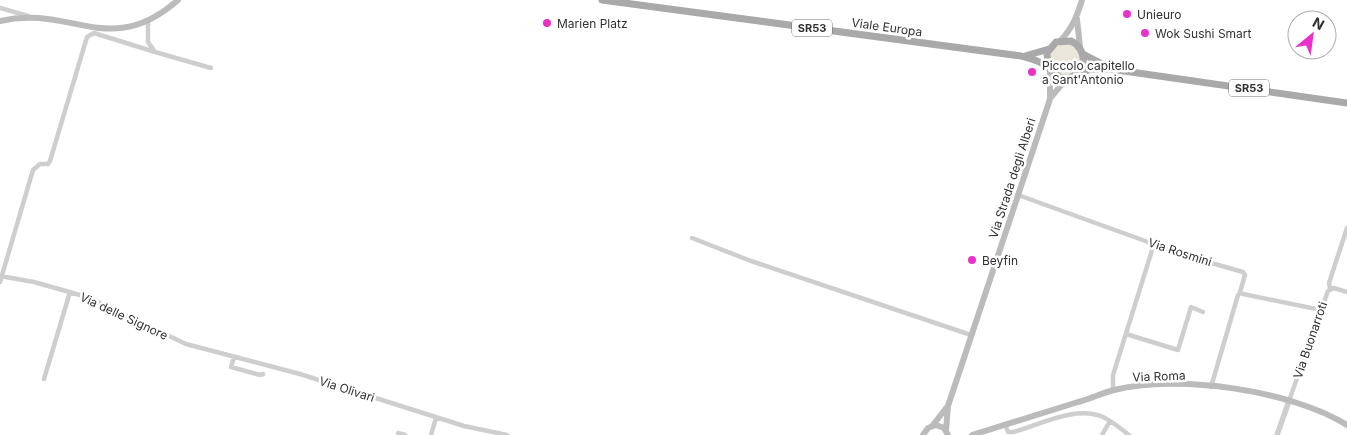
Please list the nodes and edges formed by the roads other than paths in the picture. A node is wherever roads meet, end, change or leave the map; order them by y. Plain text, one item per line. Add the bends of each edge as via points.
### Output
1 (178, 0) edge
2 (602, 0) edge
3 (1082, 0) edge
4 (0, 9) edge
5 (28, 16) junction
6 (1077, 18) junction
7 (0, 21) edge
8 (148, 22) junction
9 (1060, 41) junction
10 (1049, 49) junction
11 (1081, 50) junction
12 (155, 52) junction
13 (1021, 56) junction
14 (211, 68) dead end
15 (1049, 69) junction
16 (1110, 69) junction
17 (1077, 74) junction
18 (1066, 78) junction
19 (1050, 99) junction
20 (1347, 102) edge
21 (1018, 195) junction
22 (1347, 228) edge
23 (692, 238) dead end
24 (1154, 244) junction
25 (1, 278) edge
26 (1330, 288) junction
27 (70, 292) junction
28 (1347, 292) edge
29 (1240, 293) junction
30 (1321, 310) junction
31 (1203, 312) dead end
32 (971, 334) junction
33 (1126, 334) junction
34 (186, 344) joint
35 (234, 357) junction
36 (263, 374) dead end
37 (44, 379) dead end
38 (1211, 387) junction
39 (1113, 390) junction
40 (1289, 401) junction
41 (948, 406) junction
42 (1059, 408) junction
43 (1062, 417) junction
44 (436, 418) junction
45 (1110, 421) junction
46 (1006, 424) junction
47 (933, 425) junction
48 (1347, 425) edge
49 (398, 433) dead end
50 (949, 433) edge
51 (1007, 433) edge
52 (924, 434) edge
53 (405, 435) edge
54 (431, 435) edge
55 (507, 435) edge
56 (972, 435) edge
57 (1102, 435) edge
58 (1129, 435) edge
59 (1277, 435) edge

1 - 8 main road
2 - 13 main road, Viale Europa / SR53
3 - 6 main road
4 - 5 street
5 - 7 main road
5 - 8 main road via 109,30
6 - 9 main road
6 - 11 main road
8 - 12 street via 148,42
9 - 10 main road, Viale Europa
9 - 11 main road via 1071,41
10 - 13 main road, Viale Europa / SR53
10 - 15 main road via 1046,57
11 - 16 main road, SR53
11 - 17 main road via 1083,64
12 - 14 street
12 - 25 street via 90,34 50,160 33,170
13 - 15 main road, Viale Europa / SR53
15 - 18 main road, Viale Europa
15 - 19 main road, Via Strada degli Alberi via 1052,79
16 - 17 main road, SR53 via 1085,70
16 - 20 main road, SR53
17 - 18 main road
18 - 19 main road, Via Strada degli Alberi
19 - 21 main road, Via Strada degli Alberi
21 - 24 street, Via Rosmini
21 - 32 main road, Via Strada degli Alberi
22 - 26 street
23 - 32 street via 750,261
24 - 29 street, Via Rosmini via 1243,272
24 - 33 street
25 - 27 street, Via delle Signore via 34,282
26 - 28 street, Via Buonarroti
26 - 30 street, Via Buonarroti
27 - 34 street, Via delle Signore via 87,296
27 - 37 street
29 - 30 street
29 - 38 street
30 - 40 street, Via Buonarroti
31 - 33 street via 1191,307 1178,350
32 - 41 main road, Via Strada degli Alberi
33 - 39 street via 1113,374
34 - 35 street, Via Olivari
35 - 36 street via 231,366
35 - 44 street, Via Olivari via 300,374
38 - 39 main road, Via Roma via 1163,384
38 - 40 main road, Via Roma via 1231,388
39 - 42 main road, Via Roma
40 - 48 main road, Via Roma via 1319,410
40 - 59 street
41 - 47 main road, Via Strada degli Alberi
41 - 50 main road, Via Strada degli Alberi
42 - 43 street
42 - 46 main road, Via Roma
43 - 45 street via 1092,414
43 - 51 street
44 - 54 street
44 - 55 street, Via Olivari
45 - 57 street
45 - 58 street
46 - 51 street
46 - 56 main road, Via Roma
47 - 50 main road via 942,426
47 - 52 main road
49 - 53 street

